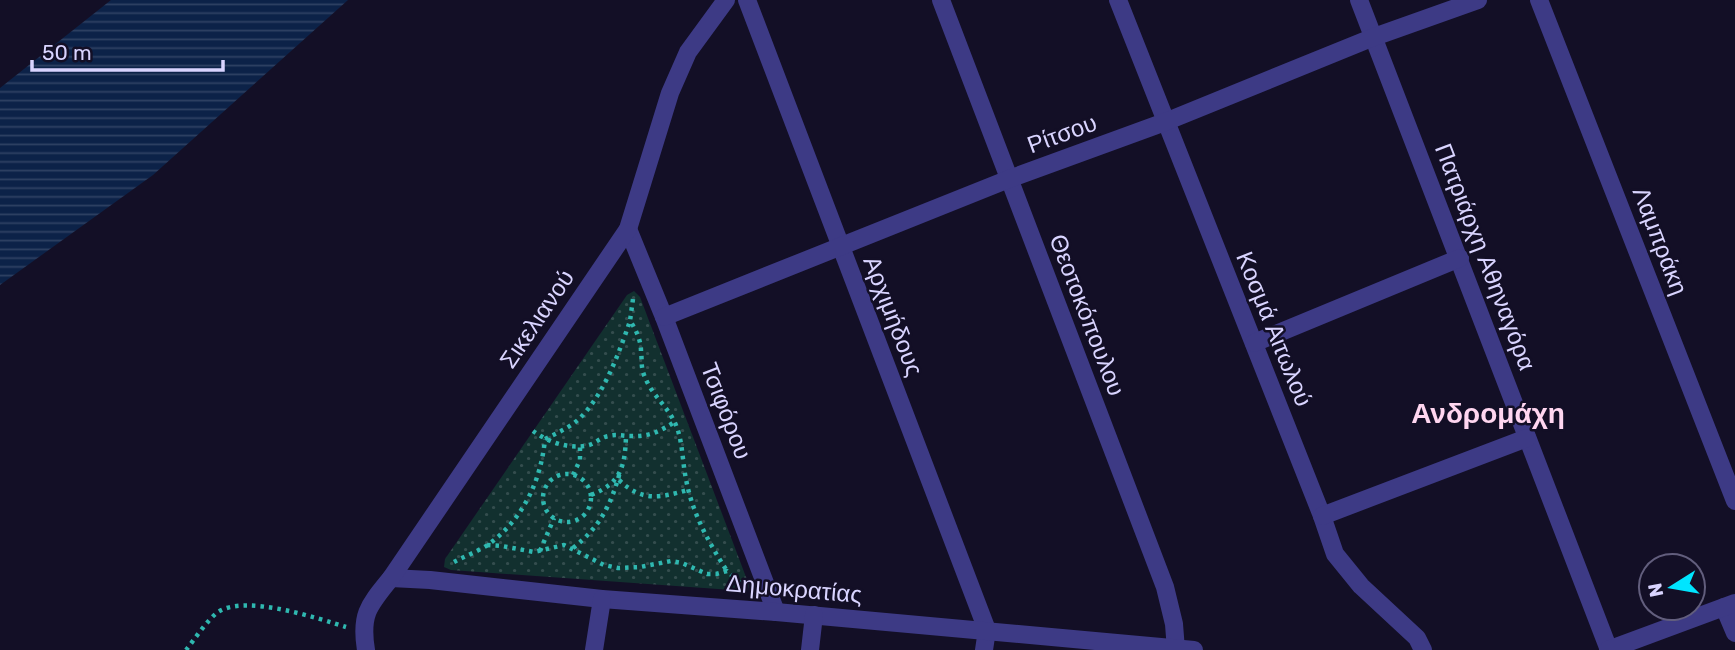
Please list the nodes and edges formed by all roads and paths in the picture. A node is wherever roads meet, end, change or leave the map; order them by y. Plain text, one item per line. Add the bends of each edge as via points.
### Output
1 (726, 0) edge
2 (747, 0) edge
3 (941, 0) edge
4 (1118, 0) edge
5 (1359, 0) edge
6 (1478, 0) edge
7 (1539, 0) edge
8 (1374, 37) junction
9 (1165, 122) junction
10 (1009, 179) junction
11 (628, 229) junction
12 (839, 246) junction
13 (1460, 258) junction
14 (634, 291) dead end
15 (664, 317) junction
16 (630, 321) junction
17 (1254, 343) junction
18 (674, 421) junction
19 (533, 431) dead end
20 (626, 436) junction
21 (1527, 438) junction
22 (545, 439) junction
23 (580, 446) junction
24 (620, 472) junction
25 (573, 475) junction
26 (618, 479) junction
27 (688, 490) junction
28 (591, 495) junction
29 (1735, 501) edge
30 (1322, 516) junction
31 (554, 518) junction
32 (487, 545) junction
33 (573, 548) junction
34 (540, 551) junction
35 (444, 567) dead end
36 (618, 568) junction
37 (727, 571) junction
38 (617, 575) dead end
39 (391, 578) junction
40 (748, 590) dead end
41 (602, 599) junction
42 (1730, 605) edge
43 (776, 612) junction
44 (814, 615) junction
45 (986, 630) junction
46 (1735, 633) edge
47 (364, 641) edge
48 (1182, 649) edge
49 (186, 650) edge
50 (594, 650) edge
51 (810, 650) edge
52 (984, 650) edge
53 (1423, 650) edge
54 (1609, 650) edge

1 - 11 street, Σικελιανού via 688,52 670,93
2 - 12 street, Αρχιμήδους
3 - 10 street, Θεοτοκόπουλου
4 - 9 street, Κοσμά Αιτωλού
5 - 8 street, Πατριάρχη Αθηναγόρα
6 - 8 street, Ρίτσου
7 - 29 street, Λαμπράκη
8 - 9 street, Ρίτσου
8 - 13 street, Πατριάρχη Αθηναγόρα
9 - 10 street, Ρίτσου
9 - 17 street, Κοσμά Αιτωλού
10 - 12 street, Ρίτσου
10 - 48 street, Θεοτοκόπουλου via 1165,587
11 - 15 street, Τσιφόρου
11 - 39 street, Σικελιανού
12 - 15 street, Ρίτσου
12 - 45 street, Αρχιμήδους
13 - 17 street
13 - 21 street, Πατριάρχη Αθηναγόρα
14 - 16 path
15 - 43 street, Τσιφόρου
16 - 18 path via 641,345 642,370 651,391
16 - 22 path via 617,357 592,402 579,419
17 - 30 street, Κοσμά Αιτωλού
18 - 20 path via 664,430
18 - 27 path
19 - 22 path
20 - 23 path via 609,435
20 - 24 path
21 - 30 street
21 - 54 street, Πατριάρχη Αθηναγόρα
22 - 23 path
22 - 32 path via 532,492
23 - 25 path
24 - 26 path
24 - 28 path via 609,486
25 - 28 path via 587,484
25 - 31 path via 558,476 546,487 543,502
26 - 27 path via 644,496
26 - 33 path via 600,522
27 - 37 path via 706,537
28 - 31 path via 580,519 565,522
30 - 53 street, Κοσμά Αιτωλού via 1335,554 1361,586 1418,638
31 - 34 path
32 - 34 path
32 - 35 path
33 - 34 path via 564,545
33 - 36 path
36 - 37 path via 671,561 707,574
36 - 38 path
37 - 40 path
39 - 41 street, Δημοκρατίας
39 - 47 street, Σικελιανού via 369,607
41 - 43 street, Δημοκρατίας
41 - 50 street
42 - 46 street
42 - 54 street
43 - 44 street, Δημοκρατίας
44 - 45 street, Δημοκρατίας
44 - 51 street
45 - 48 street, Δημοκρατίας
45 - 52 street, Αρχιμήδους
47 - 49 path via 302,614 235,607 219,612

